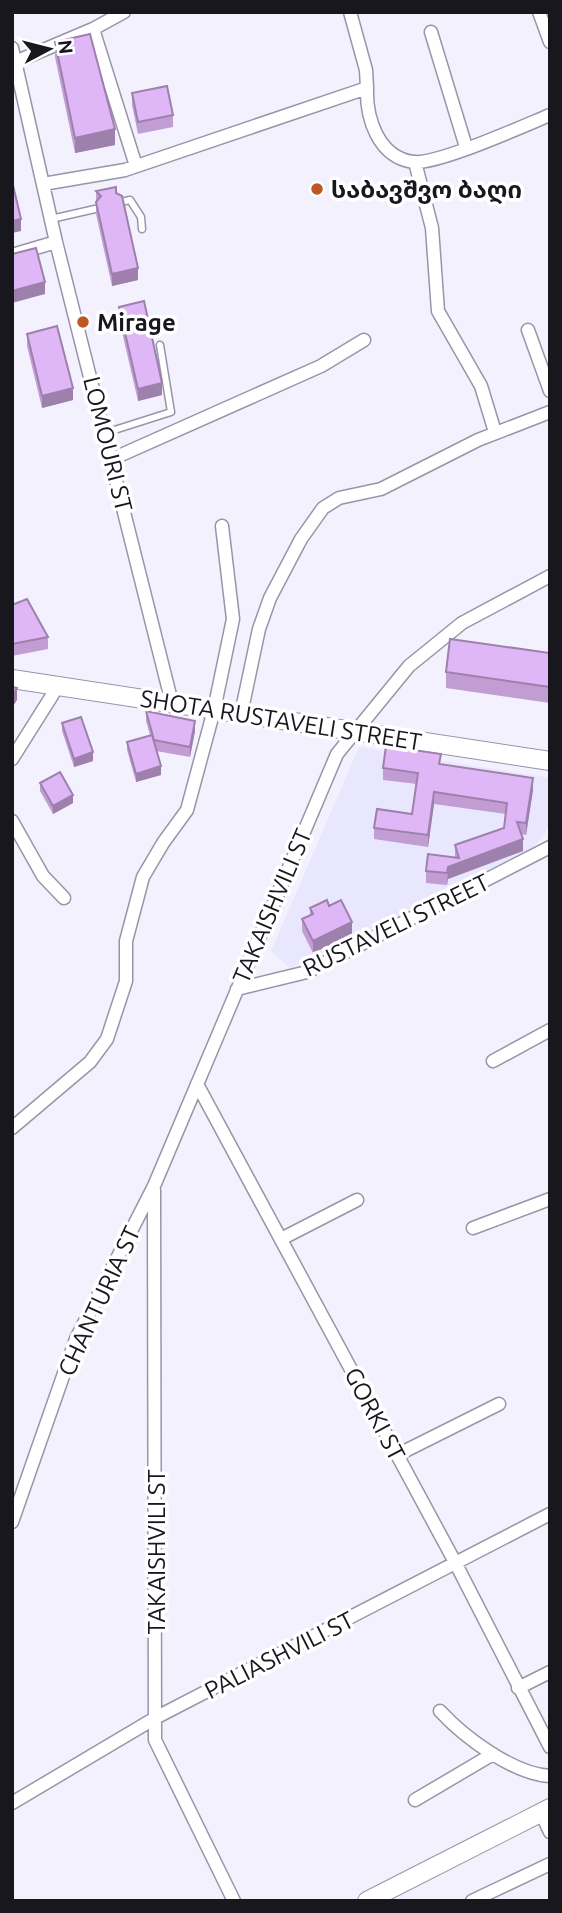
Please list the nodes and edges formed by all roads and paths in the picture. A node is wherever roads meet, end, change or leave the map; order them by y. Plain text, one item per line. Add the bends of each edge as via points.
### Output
1 (124, 12) edge
2 (350, 12) edge
3 (539, 12) edge
4 (93, 29) junction
5 (431, 32) dead end
6 (550, 42) edge
7 (12, 48) edge
8 (15, 62) junction
9 (367, 88) junction
10 (550, 115) edge
11 (466, 147) junction
12 (415, 163) junction
13 (136, 166) junction
14 (43, 184) junction
15 (121, 202) edge
16 (95, 209) edge
17 (51, 219) junction
18 (142, 229) dead end
19 (56, 242) junction
20 (12, 255) edge
21 (528, 330) dead end
22 (364, 341) dead end
23 (160, 345) dead end
24 (550, 391) edge
25 (550, 412) edge
26 (495, 432) junction
27 (106, 433) junction
28 (112, 459) junction
29 (222, 526) dead end
30 (550, 576) edge
31 (12, 679) edge
32 (58, 686) junction
33 (172, 703) junction
34 (214, 710) junction
35 (241, 714) junction
36 (353, 731) junction
37 (12, 759) edge
38 (550, 761) edge
39 (12, 821) edge
40 (550, 847) edge
41 (64, 898) dead end
42 (237, 989) junction
43 (550, 1030) edge
44 (493, 1061) dead end
45 (197, 1084) junction
46 (12, 1128) edge
47 (154, 1186) junction
48 (550, 1199) edge
49 (357, 1200) dead end
50 (473, 1228) dead end
51 (281, 1239) junction
52 (499, 1404) dead end
53 (397, 1455) junction
54 (550, 1514) edge
55 (12, 1522) edge
56 (456, 1564) junction
57 (550, 1672) edge
58 (519, 1688) junction
59 (440, 1711) dead end
60 (157, 1717) junction
61 (550, 1747) edge
62 (493, 1754) junction
63 (550, 1776) edge
64 (415, 1800) dead end
65 (12, 1803) edge
66 (545, 1811) edge
67 (550, 1832) edge
68 (550, 1864) edge
69 (234, 1901) edge
70 (367, 1901) edge
71 (472, 1901) edge

1 - 4 street
2 - 9 street
3 - 6 street
4 - 8 street
4 - 13 street
5 - 11 street
7 - 8 street, LOMOURI ST
8 - 14 street, LOMOURI ST
9 - 12 street via 366,105 386,149
9 - 13 street
10 - 11 street
11 - 12 street
12 - 26 street via 432,228 438,311 481,386
13 - 14 street
14 - 17 street, LOMOURI ST
15 - 18 lane via 130,200 135,205
16 - 17 lane
17 - 19 street, LOMOURI ST
19 - 20 street
19 - 27 street, LOMOURI ST
21 - 24 street
22 - 28 street via 321,366
23 - 27 lane via 171,412
25 - 26 street
26 - 35 street via 380,489 339,498 324,508 270,598
27 - 28 street, LOMOURI ST
28 - 33 street, LOMOURI ST
29 - 34 street via 233,619
30 - 36 street, TAKAISHVILI ST via 462,623 409,666
31 - 32 main road, SHOTA RUSTAVELI STREET
32 - 33 main road, SHOTA RUSTAVELI STREET
32 - 37 street
33 - 34 main road, SHOTA RUSTAVELI STREET
34 - 35 main road, SHOTA RUSTAVELI STREET
34 - 46 street via 187,810 143,877 132,910 126,981 107,1039 90,1062
35 - 36 main road, SHOTA RUSTAVELI STREET
36 - 38 main road, SHOTA RUSTAVELI STREET
36 - 42 street, TAKAISHVILI ST via 337,754
39 - 41 street via 43,876
40 - 42 street, RUSTAVELI STREET via 307,972
42 - 45 street, TAKAISHVILI ST
43 - 44 street
45 - 47 street, CHANTURIA ST
45 - 51 street, GORKI ST
47 - 55 street, CHANTURIA ST via 76,1339
47 - 60 street, TAKAISHVILI ST
48 - 50 street
49 - 51 street
51 - 53 street, GORKI ST
52 - 53 street
53 - 56 street, GORKI ST
54 - 56 street, PALIASHVILI ST
56 - 58 street, GORKI ST
56 - 60 street, PALIASHVILI ST
57 - 58 street
58 - 61 street, GORKI ST
59 - 62 street via 454,1727
60 - 65 street, PALIASHVILI ST
60 - 69 street, TAKAISHVILI ST via 155,1740
62 - 63 street
62 - 64 street
66 - 67 street
66 - 70 main road
68 - 71 street

